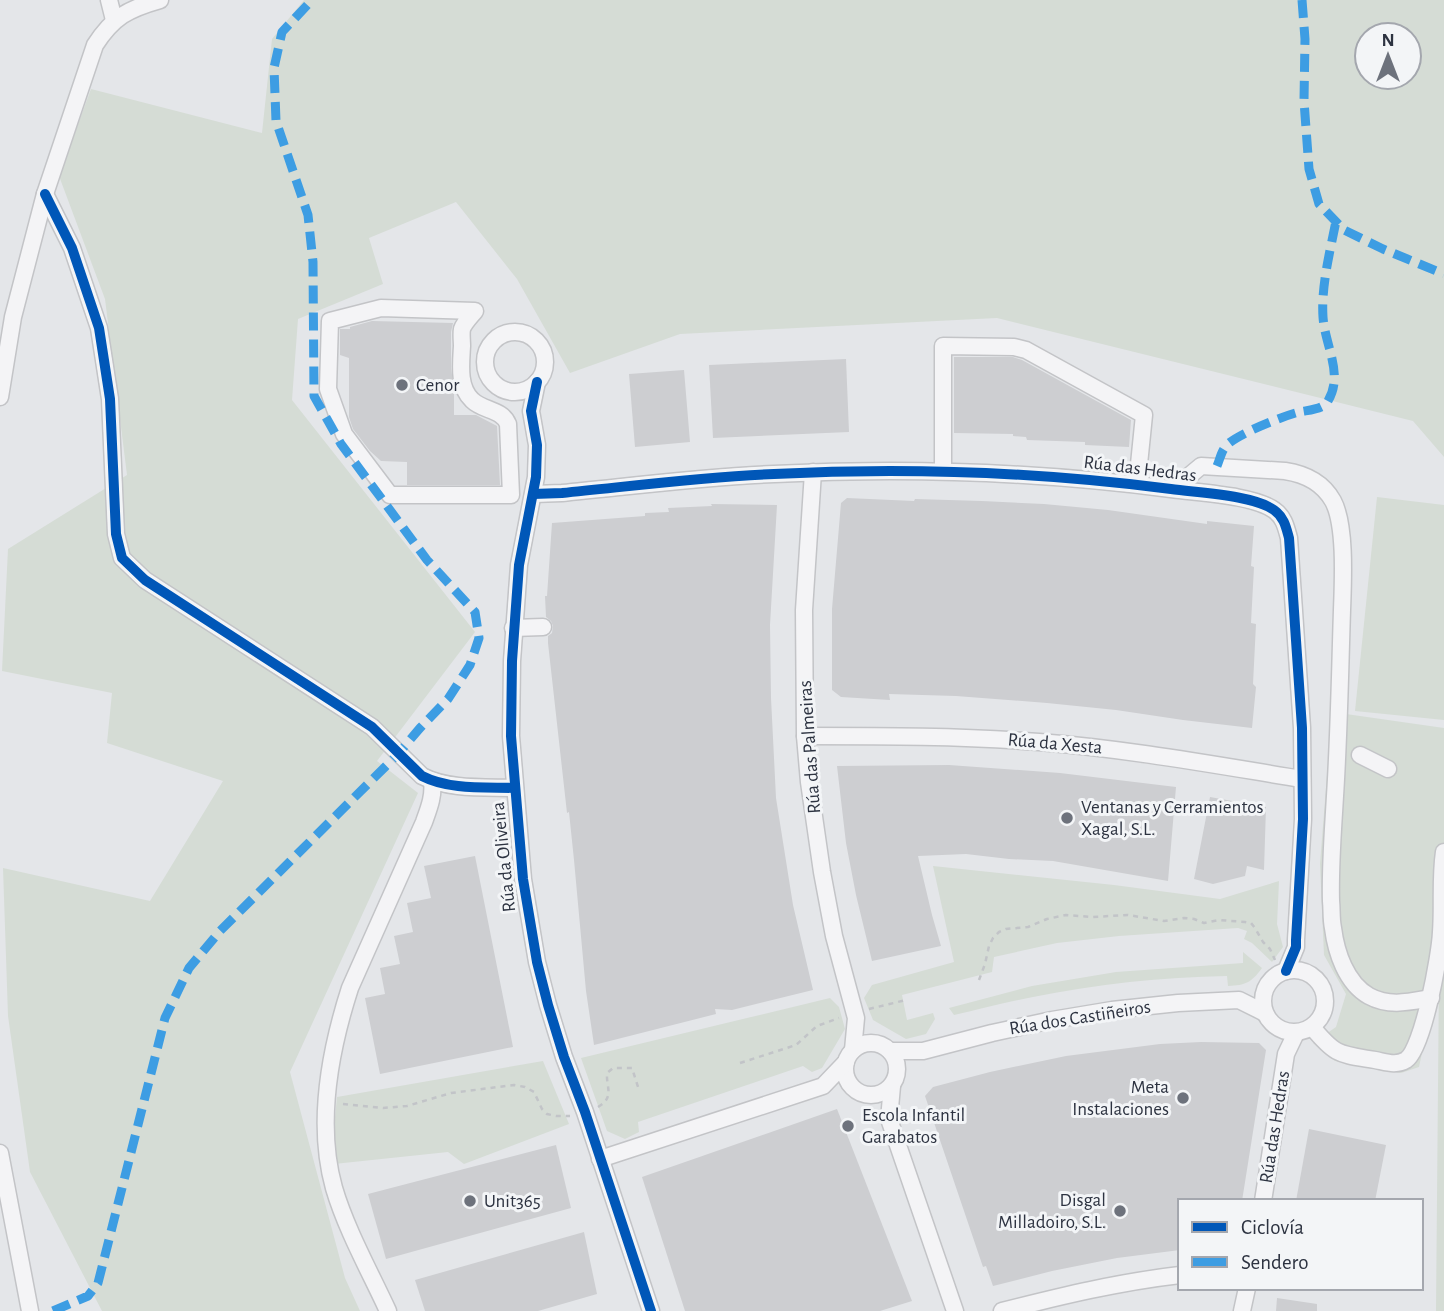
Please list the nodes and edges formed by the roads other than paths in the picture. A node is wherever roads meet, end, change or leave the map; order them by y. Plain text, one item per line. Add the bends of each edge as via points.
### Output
1 (109, 0) edge
2 (160, 0) edge
3 (114, 20) junction
4 (45, 194) junction
5 (537, 382) junction
6 (514, 392) junction
7 (0, 397) edge
8 (531, 411) junction
9 (537, 445) junction
10 (509, 446) junction
11 (943, 471) junction
12 (813, 472) junction
13 (1137, 485) junction
14 (1183, 491) junction
15 (533, 494) junction
16 (543, 627) dead end
17 (513, 628) junction
18 (805, 736) junction
19 (1360, 755) dead end
20 (1388, 769) dead end
21 (1302, 779) junction
22 (432, 781) junction
23 (515, 788) junction
24 (1444, 852) edge
25 (1296, 947) junction
26 (1283, 972) junction
27 (1307, 972) junction
28 (1265, 988) junction
29 (1430, 998) junction
30 (1239, 1000) junction
31 (855, 1015) junction
32 (1270, 1019) junction
33 (1304, 1030) junction
34 (885, 1047) junction
35 (923, 1051) junction
36 (1286, 1054) junction
37 (849, 1056) junction
38 (895, 1081) junction
39 (823, 1086) junction
40 (862, 1093) junction
41 (889, 1119) junction
42 (0, 1153) edge
43 (600, 1159) junction
44 (1263, 1199) edge
45 (1178, 1275) edge
46 (1247, 1290) edge
47 (30, 1311) edge
48 (388, 1311) edge
49 (651, 1311) edge
50 (955, 1311) edge
51 (1003, 1311) edge
52 (1242, 1311) edge

1 - 3 street
2 - 3 street via 134,7
3 - 4 street via 94,45
4 - 7 street via 13,317
4 - 22 street via 72,248 99,328 110,399 116,534 122,558 145,580 372,727
5 - 6 street
5 - 6 street, Rúa da Oliveira via 545,365 540,345 524,333 503,334 488,348 486,368 496,386
5 - 8 street, Rúa da Oliveira
6 - 8 street, Rúa da Oliveira
8 - 9 street, Rúa da Oliveira
9 - 10 street
9 - 15 street, Rúa da Oliveira
10 - 10 street via 507,419 470,399 463,384 462,328 475,311 381,308 330,321 328,389 344,434 390,495 511,495
11 - 12 street, Rúa das Hedras
11 - 13 street, Rúa das Hedras
11 - 13 street via 943,346 1014,347 1144,415
12 - 15 street, Rúa das Hedras
12 - 18 street, Rúa das Palmeiras via 804,610
13 - 14 street, Rúa das Hedras
14 - 21 street, Rúa das Hedras via 1262,503 1285,522 1297,647
14 - 29 street via 1189,476 1201,466 1285,471 1310,479 1334,502 1343,582 1331,848 1332,927 1345,968 1367,995 1393,1004
15 - 17 street, Rúa da Oliveira
16 - 17 street
17 - 23 street, Rúa da Oliveira
18 - 21 street, Rúa da Xesta via 1039,742
18 - 31 street, Rúa das Palmeiras via 822,872
19 - 20 street
21 - 25 street, Rúa das Hedras
22 - 23 street
22 - 48 street via 424,822 350,988 334,1051 325,1125 335,1190
23 - 43 street, Rúa da Oliveira via 537,962
24 - 29 street via 1441,934
25 - 26 street, Rúa das Hedras
25 - 27 street, Rúa das Hedras
26 - 27 street
26 - 28 street, Rúa das Hedras
27 - 33 street, Rúa das Hedras via 1320,984 1325,1002 1319,1020
28 - 30 street, Rúa dos Castiñeiros
28 - 32 street, Rúa das Hedras via 1262,996
29 - 33 street via 1416,1047 1403,1062 1340,1054
30 - 32 street, Rúa dos Castiñeiros
30 - 35 street, Rúa dos Castiñeiros via 1064,1018
31 - 34 street, Rúa das Palmeiras
31 - 37 street, Rúa das Palmeiras
32 - 33 street via 1282,1030
32 - 36 street, Rúa das Hedras
33 - 36 street, Rúa das Hedras
34 - 35 street, Rúa dos Castiñeiros
34 - 37 street via 866,1043
34 - 38 street via 898,1066
35 - 38 street, Rúa dos Castiñeiros
36 - 44 street, Rúa das Hedras
37 - 39 street
37 - 40 street via 846,1077
38 - 40 street via 878,1095
38 - 41 street
39 - 40 street
39 - 43 street
40 - 41 street
41 - 50 street
42 - 47 street
43 - 49 street, Rúa da Oliveira
45 - 51 street via 1099,1287
46 - 52 street

